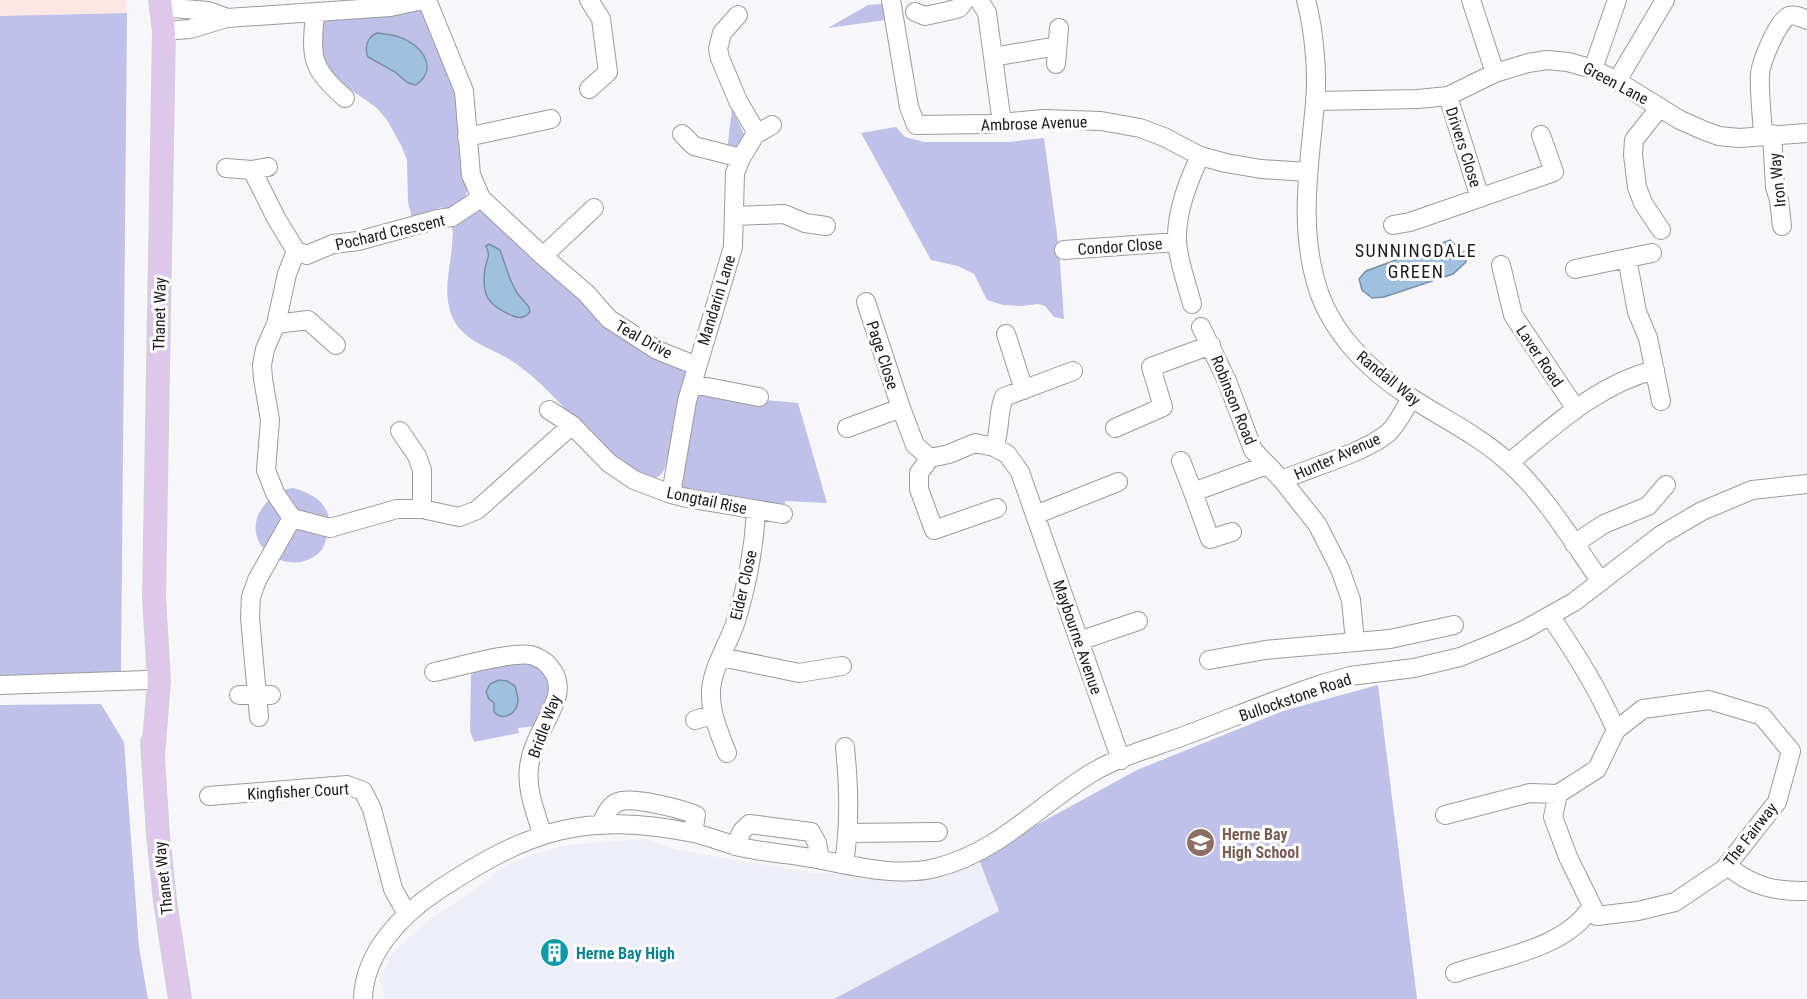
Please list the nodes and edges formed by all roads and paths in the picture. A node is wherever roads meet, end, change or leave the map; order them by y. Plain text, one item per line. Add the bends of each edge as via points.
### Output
1 (425, 0) edge
2 (589, 0) edge
3 (891, 0) edge
4 (965, 0) edge
5 (979, 0) edge
6 (1306, 0) edge
7 (1471, 0) edge
8 (1617, 0) edge
9 (1665, 0) edge
10 (166, 4) edge
11 (325, 8) edge
12 (915, 12) dead end
13 (738, 15) dead end
14 (227, 18) junction
15 (1807, 20) edge
16 (164, 31) junction
17 (1057, 46) dead end
18 (993, 57) junction
19 (1593, 69) junction
20 (1495, 73) junction
21 (1617, 81) junction
22 (588, 88) dead end
23 (1448, 96) junction
24 (345, 98) dead end
25 (1316, 100) junction
26 (1660, 107) junction
27 (551, 119) dead end
28 (1002, 123) junction
29 (772, 125) dead end
30 (1807, 133) edge
31 (682, 134) dead end
32 (1768, 134) junction
33 (755, 135) junction
34 (1541, 135) dead end
35 (467, 137) junction
36 (1200, 156) junction
37 (741, 158) junction
38 (226, 168) dead end
39 (1308, 172) junction
40 (481, 198) junction
41 (1480, 198) junction
42 (594, 208) dead end
43 (735, 216) junction
44 (1393, 225) dead end
45 (826, 226) dead end
46 (1782, 226) dead end
47 (1661, 230) dead end
48 (1177, 242) junction
49 (1064, 250) dead end
50 (296, 251) junction
51 (1652, 253) dead end
52 (543, 256) junction
53 (1627, 258) junction
54 (1501, 265) dead end
55 (1575, 269) dead end
56 (866, 302) dead end
57 (1192, 304) dead end
58 (276, 324) junction
59 (1201, 327) dead end
60 (1006, 334) dead end
61 (336, 345) dead end
62 (1211, 345) junction
63 (697, 366) junction
64 (1655, 370) junction
65 (1072, 372) dead end
66 (692, 384) junction
67 (1024, 390) junction
68 (759, 397) dead end
69 (1411, 398) junction
70 (1662, 401) dead end
71 (901, 408) junction
72 (1576, 409) junction
73 (549, 410) dead end
74 (572, 425) junction
75 (847, 428) dead end
76 (1115, 428) dead end
77 (400, 431) dead end
78 (994, 447) junction
79 (930, 458) junction
80 (1181, 460) dead end
81 (1510, 462) junction
82 (1267, 465) junction
83 (1282, 480) junction
84 (1118, 482) dead end
85 (1807, 484) edge
86 (1666, 485) dead end
87 (1193, 492) junction
88 (671, 494) junction
89 (998, 508) dead end
90 (422, 509) junction
91 (756, 511) junction
92 (783, 514) dead end
93 (1035, 515) junction
94 (292, 518) junction
95 (1232, 532) dead end
96 (1574, 544) junction
97 (1601, 582) junction
98 (154, 597) junction
99 (1550, 616) junction
100 (1138, 621) dead end
101 (1454, 625) dead end
102 (1079, 640) junction
103 (1355, 642) junction
104 (721, 657) junction
105 (1209, 660) dead end
106 (842, 666) dead end
107 (434, 672) dead end
108 (147, 680) junction
109 (0, 685) edge
110 (259, 717) dead end
111 (1616, 730) junction
112 (845, 747) dead end
113 (1799, 749) edge
114 (727, 753) dead end
115 (153, 756) junction
116 (1121, 760) junction
117 (1558, 794) junction
118 (210, 796) dead end
119 (1445, 815) dead end
120 (849, 832) junction
121 (938, 832) dead end
122 (542, 834) junction
123 (735, 846) junction
124 (820, 859) junction
125 (844, 864) junction
126 (1727, 865) junction
127 (1807, 891) edge
128 (1592, 906) junction
129 (407, 914) junction
130 (1455, 973) dead end
131 (363, 996) edge
132 (180, 999) edge

1 - 11 street via 390,7
1 - 35 street, Teal Drive via 464,91
2 - 22 street via 601,19 609,72
3 - 28 street, Ambrose Avenue via 909,107 916,125
4 - 12 street via 959,8 925,15
5 - 18 street via 987,13
6 - 25 street, Randall Way via 1312,22
7 - 20 street
8 - 19 street
9 - 21 street
10 - 14 street
10 - 16 main road, Thanet Way
11 - 14 street
11 - 24 street via 314,54 317,69
13 - 33 street via 722,33 718,49
14 - 16 street via 190,29
15 - 32 street, Iron Way via 1789,16 1783,21 1764,57 1760,71
16 - 98 main road, Thanet Way
17 - 18 street
18 - 28 street
19 - 20 street, Green Lane via 1547,60
19 - 21 street, Green Lane
20 - 23 street, Green Lane
21 - 26 street, Green Lane
23 - 25 street, Green Lane
23 - 41 street, Drivers Close
25 - 39 street, Randall Way
26 - 32 street, Green Lane via 1719,136
26 - 47 street via 1634,140 1634,155 1642,203
27 - 35 street
28 - 36 street, Ambrose Avenue via 1043,119 1101,121 1164,137
29 - 33 street, Mandarin Lane
30 - 32 street, Green Lane
31 - 37 street via 694,146
32 - 46 street, Iron Way
33 - 37 street, Mandarin Lane
34 - 41 street, Drivers Close via 1554,172
35 - 40 street, Teal Drive via 471,175
36 - 39 street, Ambrose Avenue via 1261,169
36 - 48 street, Condor Close via 1178,220
37 - 43 street, Mandarin Lane via 735,173
38 - 50 street via 260,169 276,218
39 - 69 street, Randall Way via 1308,241 1320,296 1356,354
40 - 50 street, Pochard Crescent via 452,218 333,244 307,255
40 - 52 street, Teal Drive
41 - 44 street, Drivers Close
42 - 52 street
43 - 45 street via 784,214
43 - 63 street, Mandarin Lane via 733,247
48 - 49 street, Condor Close
48 - 57 street, Condor Close
50 - 58 street
51 - 53 street
52 - 63 street, Teal Drive via 586,293 609,320 657,351
53 - 55 street
53 - 64 street via 1637,312
54 - 72 street, Laver Road via 1513,315
56 - 71 street, Page Close
58 - 61 street via 308,320
58 - 94 street via 264,349 262,365 270,420 266,470 274,493
59 - 62 street, Robinson Road
60 - 67 street
62 - 76 street, Robinson Road via 1152,367 1163,407
62 - 82 street, Robinson Road via 1253,450
63 - 66 street, Mandarin Lane
64 - 70 street
64 - 72 street via 1617,383
65 - 67 street
66 - 68 street
66 - 88 street, Mandarin Lane
67 - 78 street via 1004,397
69 - 81 street, Randall Way
69 - 83 street, Hunter Avenue via 1399,420 1380,438
71 - 75 street
71 - 79 street via 915,445
72 - 81 street
73 - 74 street, Longtail Rise
74 - 88 street, Longtail Rise via 609,463 634,480
74 - 90 street via 477,510 459,517
77 - 90 street via 422,470
78 - 79 street via 975,443
78 - 93 street, Maybourne Avenue via 1007,454 1020,472
79 - 89 street via 919,473 919,489 934,530
80 - 87 street
81 - 96 street, Randall Way
82 - 83 street, Robinson Road
82 - 87 street
83 - 103 street, Hunter Avenue via 1317,524 1340,569 1351,600
84 - 93 street
85 - 97 street, Bullockstone Road via 1752,490 1701,511
86 - 96 street via 1648,506 1604,524
87 - 95 street via 1210,539
88 - 91 street, Longtail Rise
90 - 94 street via 397,509 330,528
91 - 92 street, Longtail Rise
91 - 104 street, Eider Close via 736,623
93 - 102 street, Maybourne Avenue
94 - 110 street via 251,597
96 - 97 street, Randall Way
97 - 99 street, Bullockstone Road
98 - 108 main road, Thanet Way
98 - 115 main road, Thanet Way via 159,681
99 - 111 street via 1601,696
99 - 116 street, Bullockstone Road via 1460,657 1322,684
100 - 102 street
101 - 103 street
102 - 116 street, Maybourne Avenue
103 - 105 street via 1265,650
104 - 106 street via 799,673
104 - 114 street, Eider Close via 704,718
107 - 122 street, Bridle Way via 532,654 548,663 557,677 558,697 536,741 529,766 533,803
108 - 109 street
108 - 115 main road, Thanet Way
111 - 113 street, The Fairway via 1643,709 1709,700 1762,716
111 - 117 street, The Fairway via 1597,769
112 - 120 street
113 - 126 street, The Fairway via 1777,802
115 - 132 main road, Thanet Way via 165,901
116 - 125 street, Bullockstone Road via 1094,771 1007,835 969,856 935,868 911,871
117 - 119 street via 1530,793
117 - 128 street via 1553,817
118 - 129 street, Kingfisher Court via 347,785 363,791 372,809 393,889
120 - 121 street
120 - 125 street
122 - 123 street, Bullockstone Road via 601,824 617,801 632,801 679,808 696,815 693,833
122 - 129 street, Bullockstone Road via 490,858 428,896
123 - 124 street, Bullockstone Road
123 - 124 street via 749,824 811,832
124 - 125 street, Bullockstone Road
126 - 127 street via 1763,888
126 - 128 street, The Fairway via 1675,902 1597,916
128 - 130 street via 1570,930 1547,943
129 - 131 street, Bullockstone Road via 372,960

